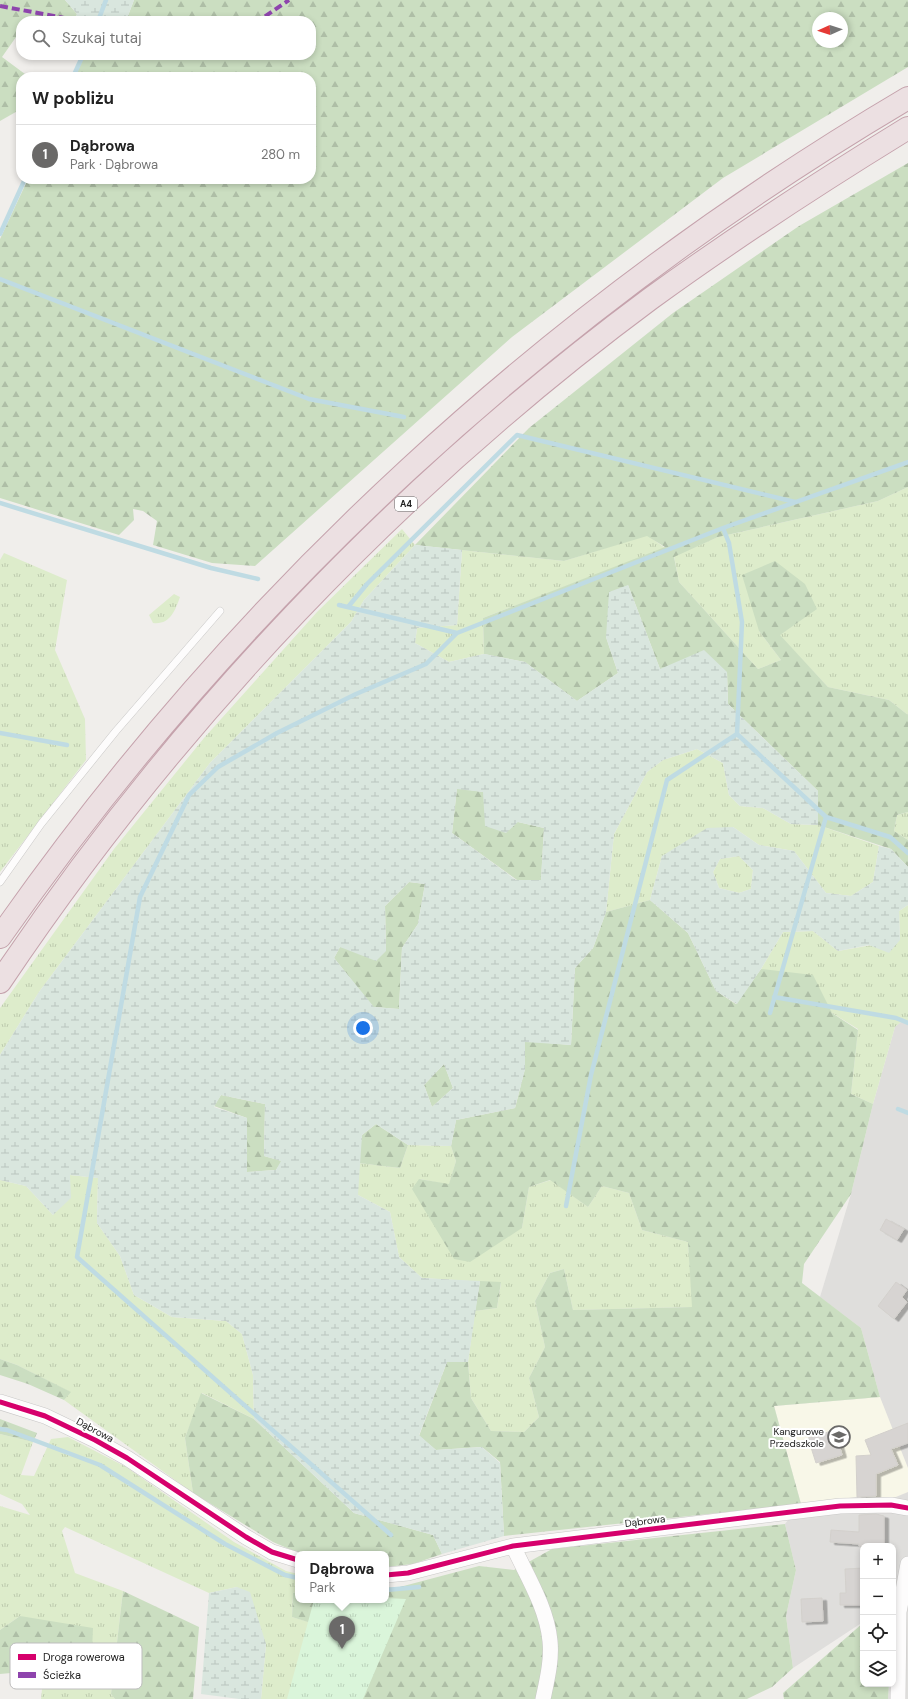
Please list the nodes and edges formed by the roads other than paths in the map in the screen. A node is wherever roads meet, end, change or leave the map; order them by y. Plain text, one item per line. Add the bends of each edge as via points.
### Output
1 (908, 98) edge
2 (908, 128) edge
3 (220, 611) dead end
4 (0, 882) edge
5 (0, 937) edge
6 (0, 982) edge
7 (0, 1402) edge
8 (908, 1508) edge
9 (512, 1546) junction
10 (295, 1559) edge
11 (908, 1564) edge
12 (389, 1575) edge
13 (543, 1699) edge
14 (898, 1699) edge

1 - 5 highway, A4 via 766,187 633,281 502,385 401,475 291,583 184,700 90,815
2 - 6 highway, A4 via 815,185 649,300 545,382 416,495 308,600 195,726 108,832
3 - 4 lane via 116,732 56,806
7 - 10 street, Dąbrowa via 45,1416 95,1440 127,1458 246,1537 272,1552
8 - 9 street, Dąbrowa via 891,1505 840,1506
9 - 12 street, Dąbrowa via 408,1573
9 - 13 street via 542,1608 550,1640 550,1664
11 - 14 street via 898,1612

